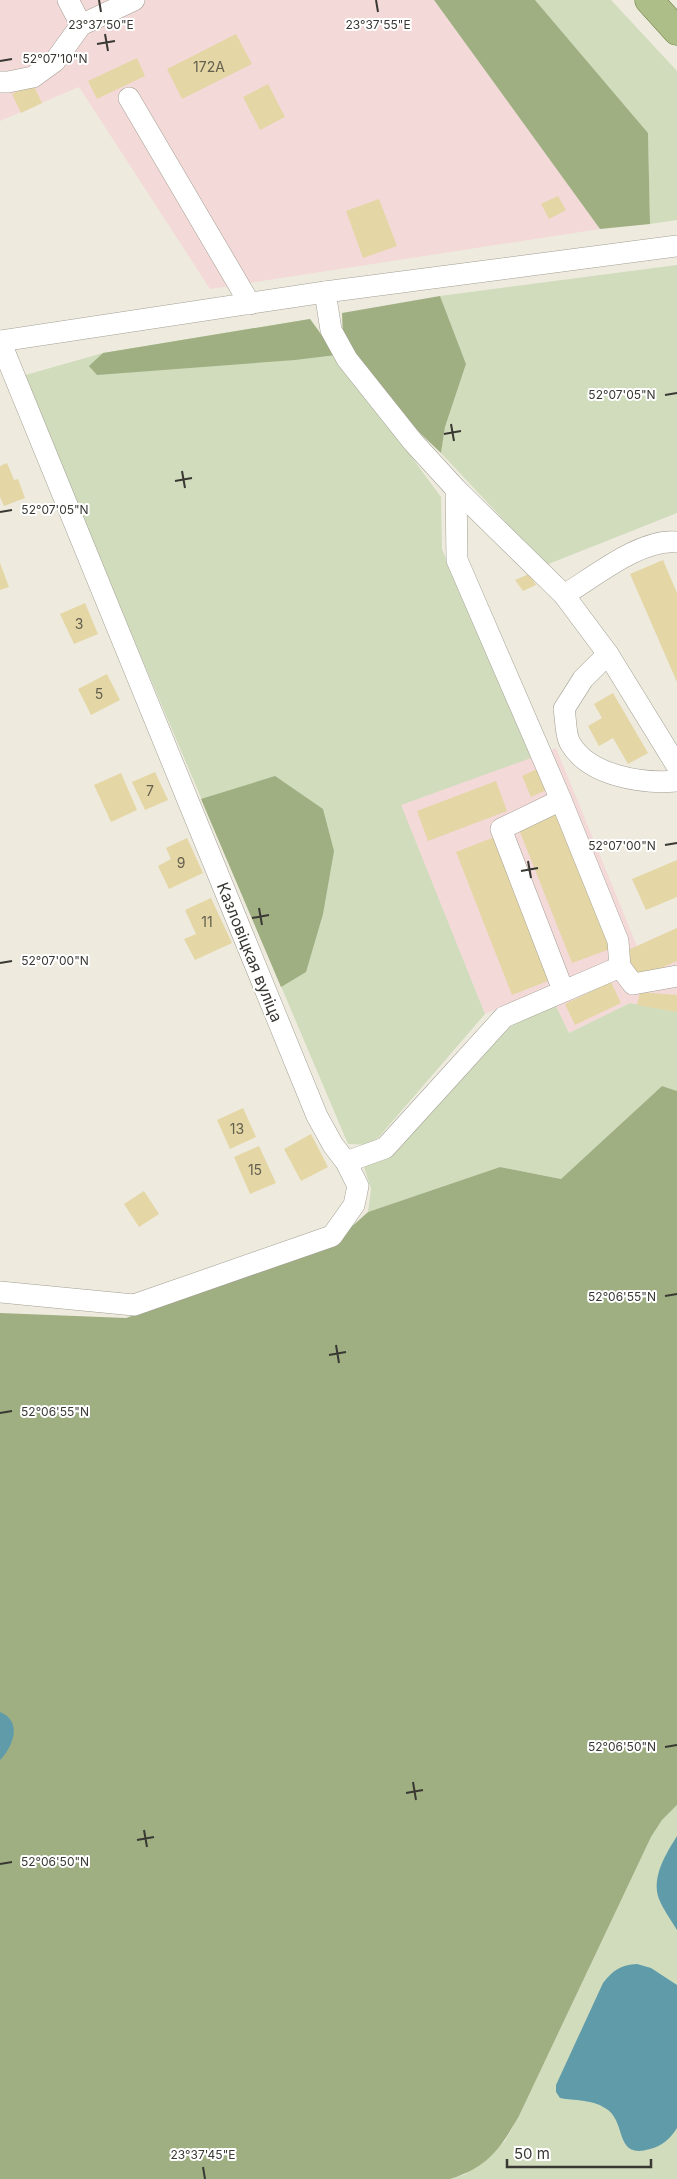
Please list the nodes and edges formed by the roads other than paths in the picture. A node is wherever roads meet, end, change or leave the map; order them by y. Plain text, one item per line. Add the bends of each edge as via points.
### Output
1 (68, 0) edge
2 (134, 0) edge
3 (649, 0) edge
4 (81, 25) junction
5 (677, 31) edge
6 (0, 82) edge
7 (129, 98) dead end
8 (677, 246) edge
9 (325, 292) junction
10 (250, 304) junction
11 (0, 341) edge
12 (456, 490) junction
13 (677, 542) edge
14 (564, 595) junction
15 (608, 654) junction
16 (677, 766) edge
17 (677, 780) edge
18 (561, 800) junction
19 (620, 966) junction
20 (677, 976) edge
21 (563, 990) junction
22 (346, 1162) junction
23 (0, 1292) edge

1 - 4 street
2 - 4 street
3 - 5 main road
4 - 6 street via 56,61 33,77
7 - 10 street
8 - 9 street
9 - 10 street
9 - 12 street via 331,330 347,359
10 - 11 street
11 - 22 street, Казловіцкая вуліца via 317,1116
12 - 14 street
12 - 18 street via 457,560
13 - 14 street via 668,541 640,549
14 - 15 street
15 - 16 street
15 - 17 street via 583,679 564,709 569,742 590,765 617,775 662,782
18 - 19 street via 618,942
18 - 21 street via 501,829
19 - 20 street via 633,984
19 - 21 street
21 - 22 street via 504,1018 384,1148
22 - 23 street, Казловіцкая вуліца via 358,1186 354,1206 332,1236 134,1305

